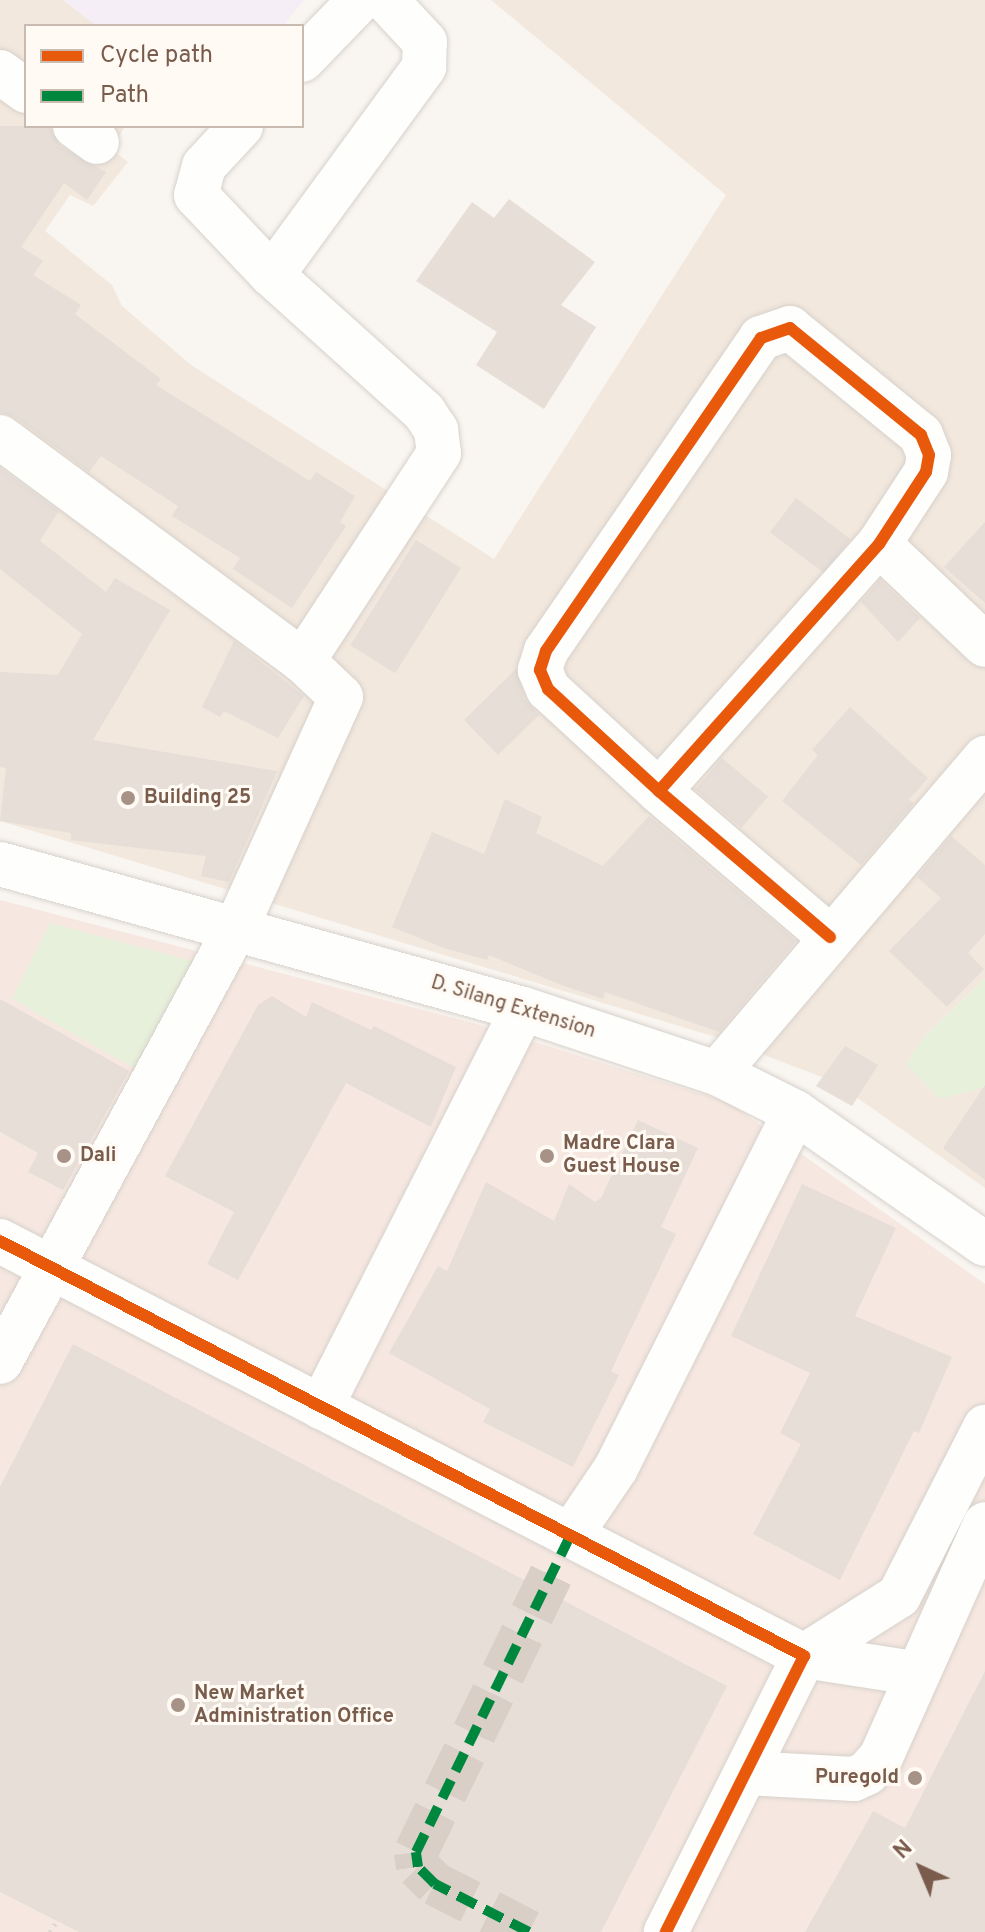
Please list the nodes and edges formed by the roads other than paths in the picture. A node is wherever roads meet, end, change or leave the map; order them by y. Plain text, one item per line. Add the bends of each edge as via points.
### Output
1 (360, 0) edge
2 (386, 0) edge
3 (304, 58) edge
4 (0, 72) edge
5 (24, 90) edge
6 (239, 128) edge
7 (272, 275) junction
8 (0, 437) edge
9 (879, 544) junction
10 (985, 645) edge
11 (303, 661) junction
12 (985, 758) edge
13 (659, 791) junction
14 (0, 864) edge
15 (237, 926) junction
16 (830, 937) junction
17 (523, 1009) junction
18 (717, 1073) junction
19 (795, 1112) junction
20 (0, 1241) edge
21 (985, 1244) edge
22 (48, 1269) junction
23 (0, 1362) edge
24 (321, 1407) junction
25 (982, 1443) edge
26 (570, 1536) junction
27 (979, 1549) edge
28 (804, 1656) junction
29 (914, 1673) junction
30 (747, 1773) junction
31 (666, 1932) edge

1 - 3 street
2 - 7 street via 425,42 424,67
4 - 5 street
6 - 7 street via 204,166 196,195
7 - 11 street via 424,412 436,430 439,453
8 - 11 street
9 - 10 street
9 - 13 street
9 - 13 street via 926,472 929,455 921,435 790,328 776,329 752,351 546,651 540,670 548,689
11 - 15 street via 341,697 337,715
12 - 16 street
13 - 16 street
14 - 15 street, D. Silang Extension
15 - 17 street, D. Silang Extension
15 - 22 street
16 - 18 street
17 - 18 street, D. Silang Extension
17 - 24 street
18 - 19 street, D. Silang Extension
19 - 21 street, D. Silang Extension
19 - 26 street via 616,1468
20 - 22 street
22 - 23 street
22 - 24 street
24 - 26 street
25 - 28 street via 899,1596
26 - 28 street
27 - 29 street
28 - 29 street
28 - 30 street
29 - 30 street via 881,1757 867,1773 854,1779
30 - 31 street

